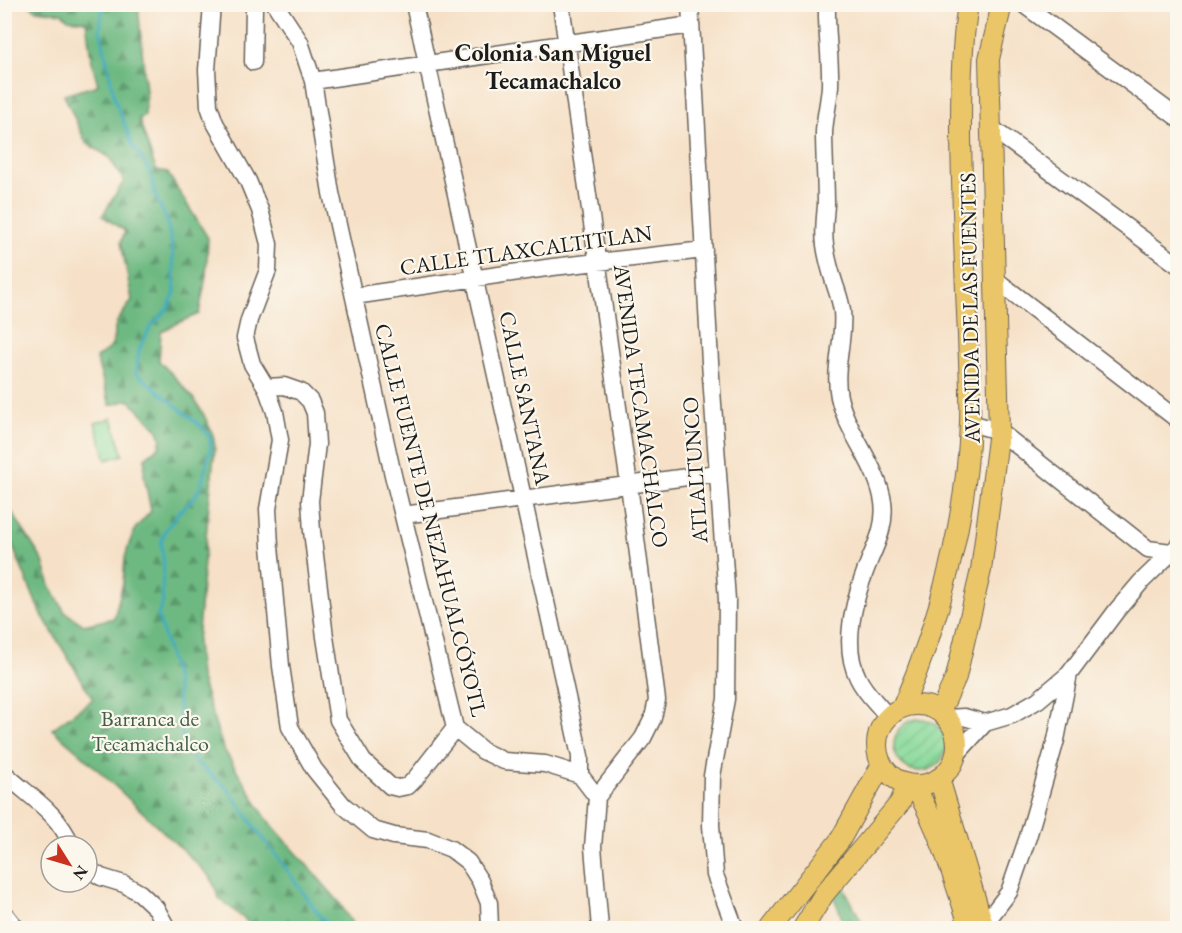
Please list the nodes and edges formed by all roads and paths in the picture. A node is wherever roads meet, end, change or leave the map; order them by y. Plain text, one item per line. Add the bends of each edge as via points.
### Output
1 (212, 4) edge
2 (255, 4) edge
3 (275, 4) edge
4 (414, 4) edge
5 (561, 4) edge
6 (690, 4) edge
7 (827, 4) edge
8 (968, 4) edge
9 (1002, 4) edge
10 (1023, 4) edge
11 (691, 25) junction
12 (566, 44) junction
13 (253, 63) dead end
14 (428, 64) junction
15 (312, 81) junction
16 (1178, 118) edge
17 (990, 127) junction
18 (704, 249) junction
19 (598, 262) junction
20 (1178, 265) edge
21 (476, 280) junction
22 (996, 280) junction
23 (354, 296) junction
24 (266, 387) junction
25 (1178, 420) edge
26 (970, 423) junction
27 (999, 431) junction
28 (717, 473) junction
29 (629, 484) junction
30 (524, 498) junction
31 (403, 515) junction
32 (1175, 551) edge
33 (1069, 674) junction
34 (895, 713) junction
35 (944, 715) junction
36 (985, 723) junction
37 (455, 728) junction
38 (956, 755) junction
39 (882, 764) junction
40 (4, 773) edge
41 (580, 775) junction
42 (939, 778) junction
43 (911, 784) junction
44 (597, 797) junction
45 (67, 834) edge
46 (99, 876) edge
47 (4, 913) edge
48 (16, 928) edge
49 (167, 928) edge
50 (490, 928) edge
51 (600, 928) edge
52 (735, 928) edge
53 (771, 928) edge
54 (803, 928) edge
55 (979, 928) edge

1 - 24 street via 207,70 209,106 252,191 269,244 268,270 245,338 252,364
2 - 13 street
3 - 15 street via 300,42
4 - 14 street, CALLE SANTANA
5 - 12 street, AVENIDA TECAMACHALCO
6 - 11 street, ATLALTUNCO
7 - 34 street via 830,87 824,132 824,227 843,314 839,398 878,484 884,520 852,616 851,660 865,692
8 - 26 main road, AVENIDA DE LAS FUENTES via 961,84
9 - 17 main road, AVENIDA DE LAS FUENTES via 990,58
10 - 16 street
11 - 12 street
11 - 18 street, ATLALTUNCO
12 - 14 street
12 - 19 street, AVENIDA TECAMACHALCO
14 - 15 street
14 - 21 street, CALLE SANTANA
15 - 23 street, CALLE FUENTE DE NEZAHUALCÓYOTL
17 - 20 street
17 - 22 main road, AVENIDA DE LAS FUENTES
18 - 19 street, CALLE TLAXCALTITLAN
18 - 28 street, ATLALTUNCO
19 - 21 street, CALLE TLAXCALTITLAN
19 - 29 street, AVENIDA TECAMACHALCO
21 - 23 street, CALLE TLAXCALTITLAN
21 - 30 street, CALLE SANTANA
22 - 25 street
22 - 27 main road, AVENIDA DE LAS FUENTES
23 - 31 street, CALLE FUENTE DE NEZAHUALCÓYOTL
24 - 37 street via 284,386 301,392 315,413 312,531 338,720 363,761 390,786 398,788 415,779
24 - 50 street via 280,440 268,509 290,727 314,769 343,805 373,830 429,840 468,862 489,903
26 - 27 street
26 - 34 main road, AVENIDA DE LAS FUENTES via 958,532 929,638 913,682
27 - 32 street via 1148,549
27 - 35 main road, AVENIDA DE LAS FUENTES via 981,570
28 - 29 street
28 - 52 street, ATLALTUNCO via 727,600 726,699 712,776 711,825 715,875
29 - 30 street
29 - 44 street, AVENIDA TECAMACHALCO via 657,700 643,738
30 - 31 street
30 - 41 street, CALLE SANTANA via 580,756
31 - 37 street, CALLE FUENTE DE NEZAHUALCÓYOTL
32 - 33 street via 1141,582
33 - 36 street via 1021,710
33 - 55 street via 1056,740 1009,892
34 - 35 main road via 909,706 926,706
34 - 39 main road via 879,735 878,755
35 - 36 street
35 - 38 main road via 954,729
36 - 38 street
37 - 41 street, CALLE FUENTE DE NEZAHUALCÓYOTL via 483,751 504,761 545,764
38 - 42 main road
39 - 43 main road via 893,777
39 - 53 main road via 840,840
40 - 45 street via 52,814
41 - 44 street
42 - 43 main road via 927,784
42 - 55 main road
43 - 54 main road via 824,894
43 - 55 main road via 925,804
44 - 51 street via 593,847
46 - 49 street via 140,893 156,908
47 - 48 street

